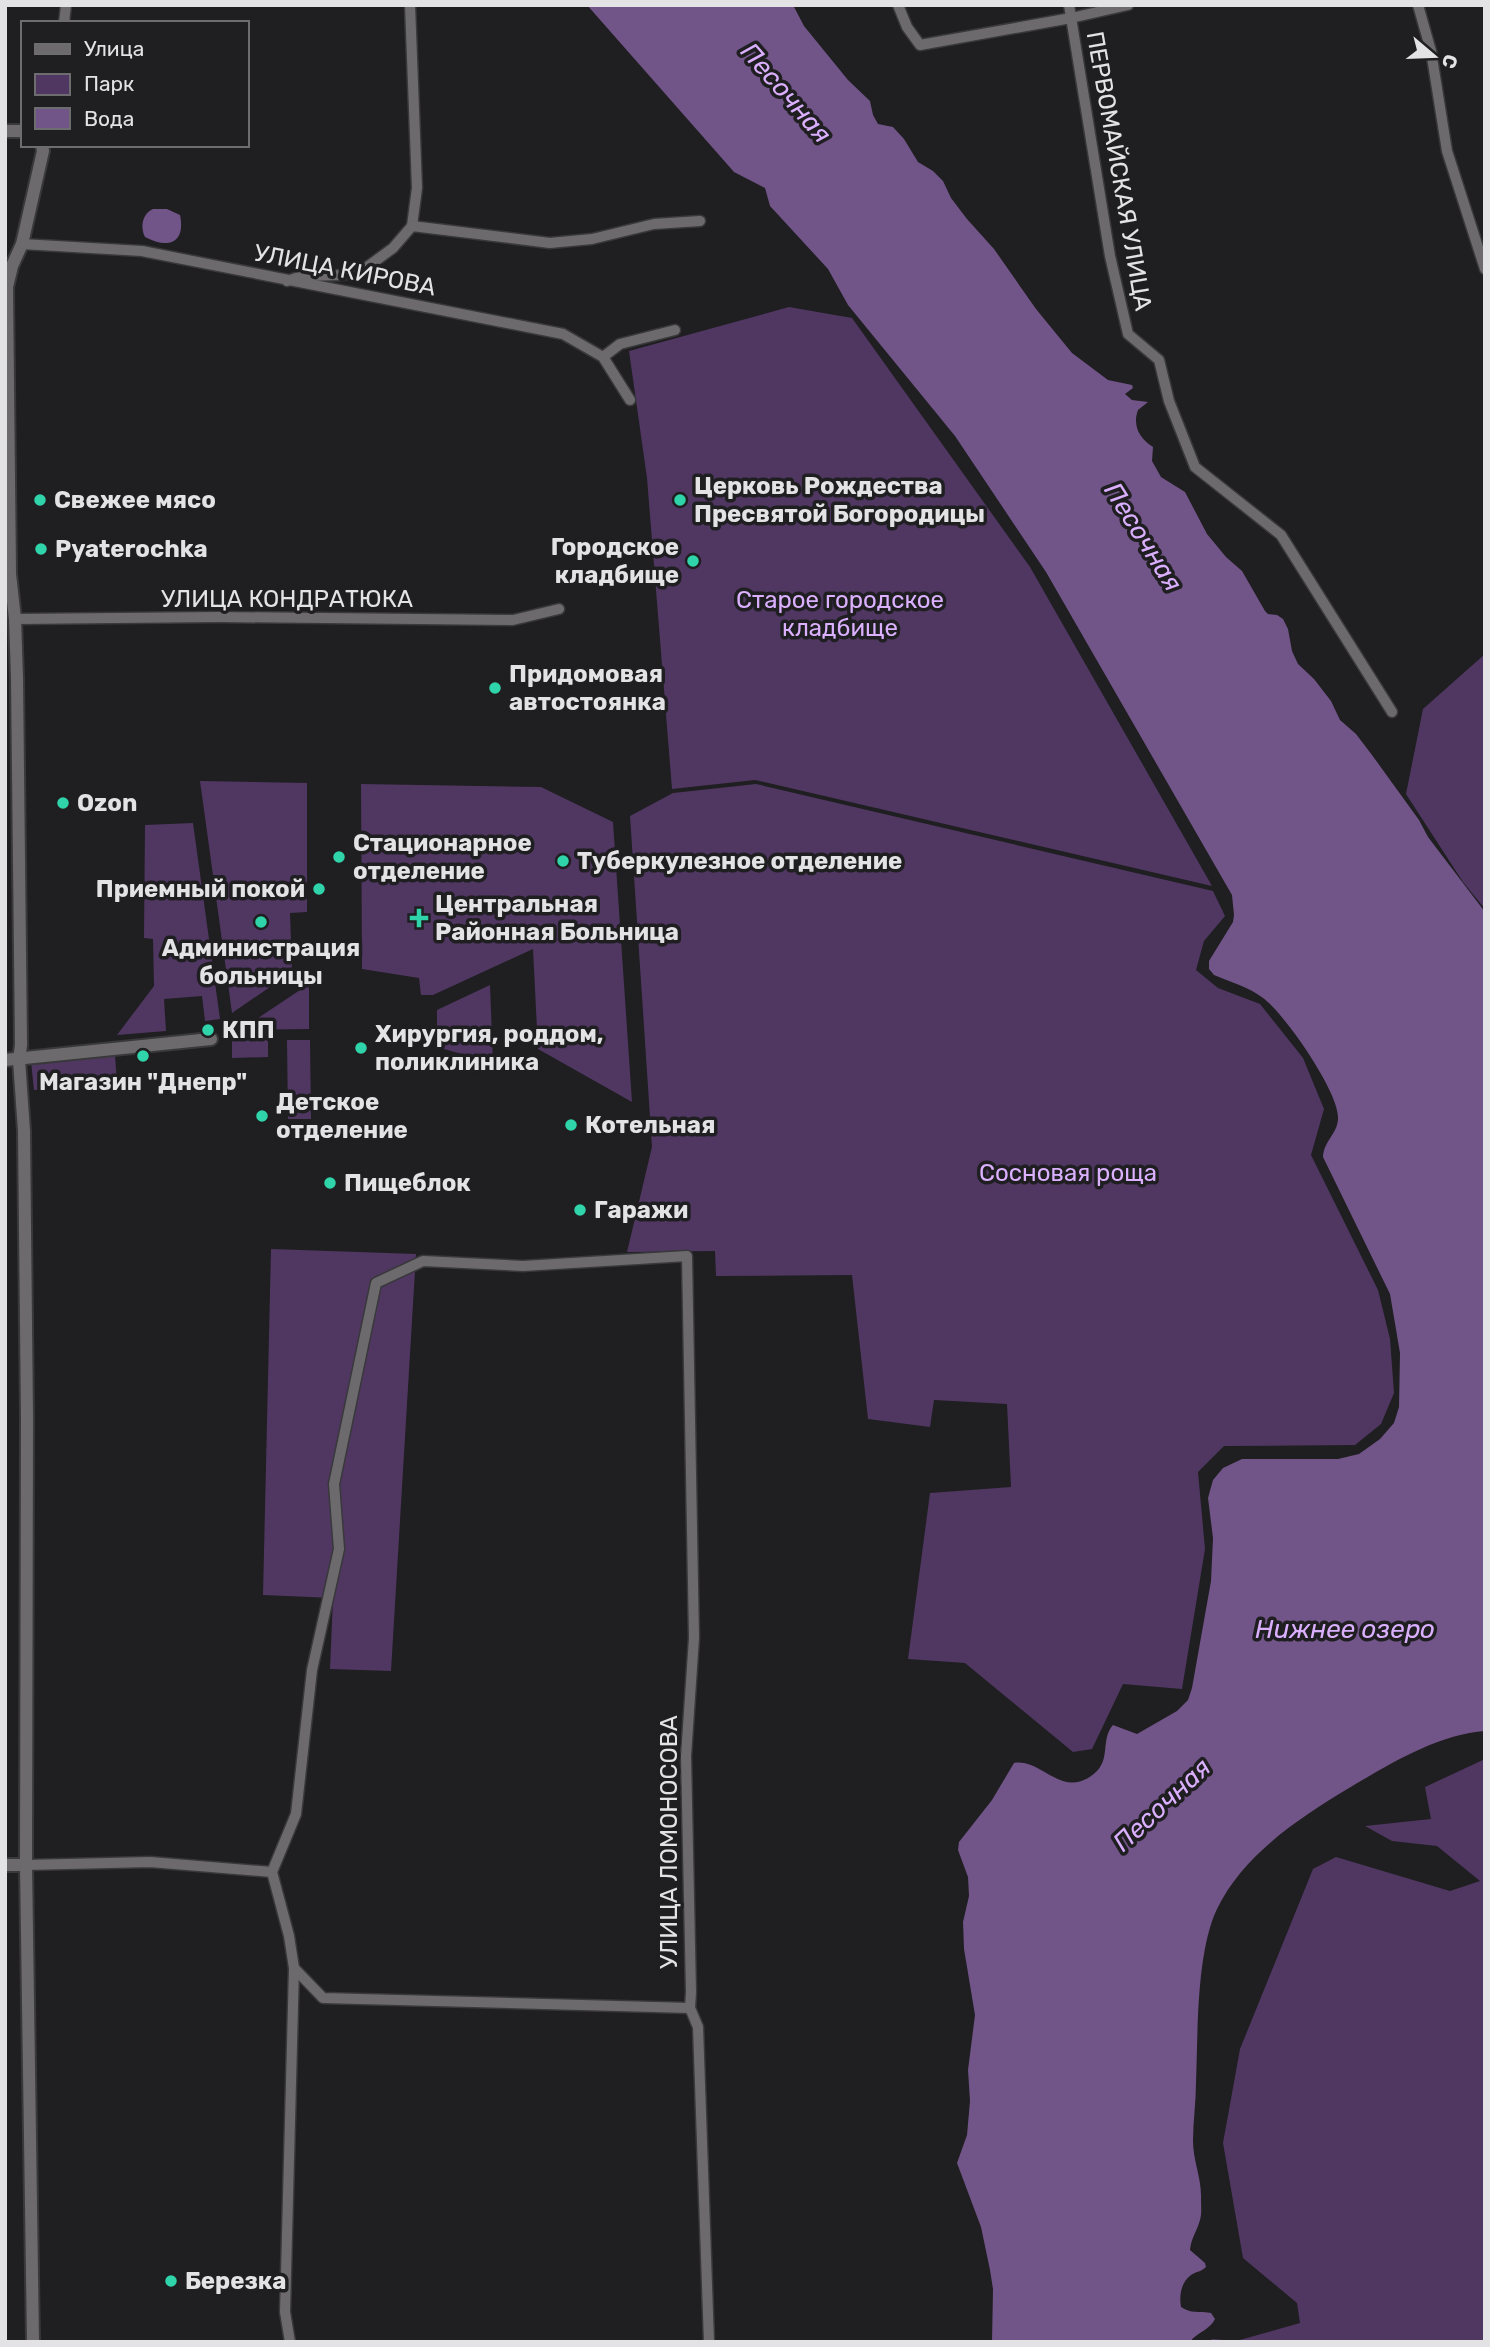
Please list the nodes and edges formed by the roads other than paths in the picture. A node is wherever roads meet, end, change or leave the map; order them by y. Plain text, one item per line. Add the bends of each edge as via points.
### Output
1 (410, 5) edge
2 (898, 5) edge
3 (1069, 5) edge
4 (1128, 5) edge
5 (1418, 5) edge
6 (1071, 18) junction
7 (42, 147) edge
8 (700, 220) dead end
9 (412, 226) junction
10 (22, 244) junction
11 (9, 265) edge
12 (1485, 269) edge
13 (287, 282) junction
14 (675, 330) dead end
15 (603, 357) junction
16 (630, 400) dead end
17 (559, 609) dead end
18 (15, 619) junction
19 (1392, 712) dead end
20 (211, 1039) dead end
21 (5, 1060) edge
22 (19, 1060) junction
23 (5, 1865) edge
24 (26, 1865) junction
25 (272, 1872) junction
26 (293, 1968) junction
27 (690, 2008) junction
28 (33, 2342) edge
29 (290, 2342) edge
30 (709, 2342) edge

1 - 9 street via 417,188
2 - 6 street via 920,45
3 - 6 street, ПЕРВОМАЙСКАЯ УЛИЦА
4 - 6 street
5 - 12 street via 1432,51 1447,151
6 - 19 street, ПЕРВОМАЙСКАЯ УЛИЦА via 1128,334 1158,359 1195,467 1281,535
7 - 10 street
8 - 9 street via 550,243
9 - 13 street via 393,248 363,270 302,276
10 - 11 street
10 - 13 street, УЛИЦА КИРОВА via 142,251
11 - 18 street via 9,573
13 - 15 street, УЛИЦА КИРОВА via 563,334
14 - 15 street via 620,344
15 - 16 street, УЛИЦА КИРОВА
17 - 18 street, УЛИЦА КОНДРАТЮКА via 513,620
18 - 22 street
20 - 22 street
21 - 22 street
22 - 24 street via 27,1409
23 - 24 street
24 - 25 street via 150,1862
24 - 28 street
25 - 26 street
25 - 27 street, УЛИЦА ЛОМОНОСОВА via 296,1814 312,1670 340,1549 334,1484 376,1283 423,1262 523,1266 687,1256 694,1638 686,1756
26 - 27 street via 323,1998
26 - 29 street via 285,2312
27 - 30 street, УЛИЦА ЛОМОНОСОВА via 698,2028

